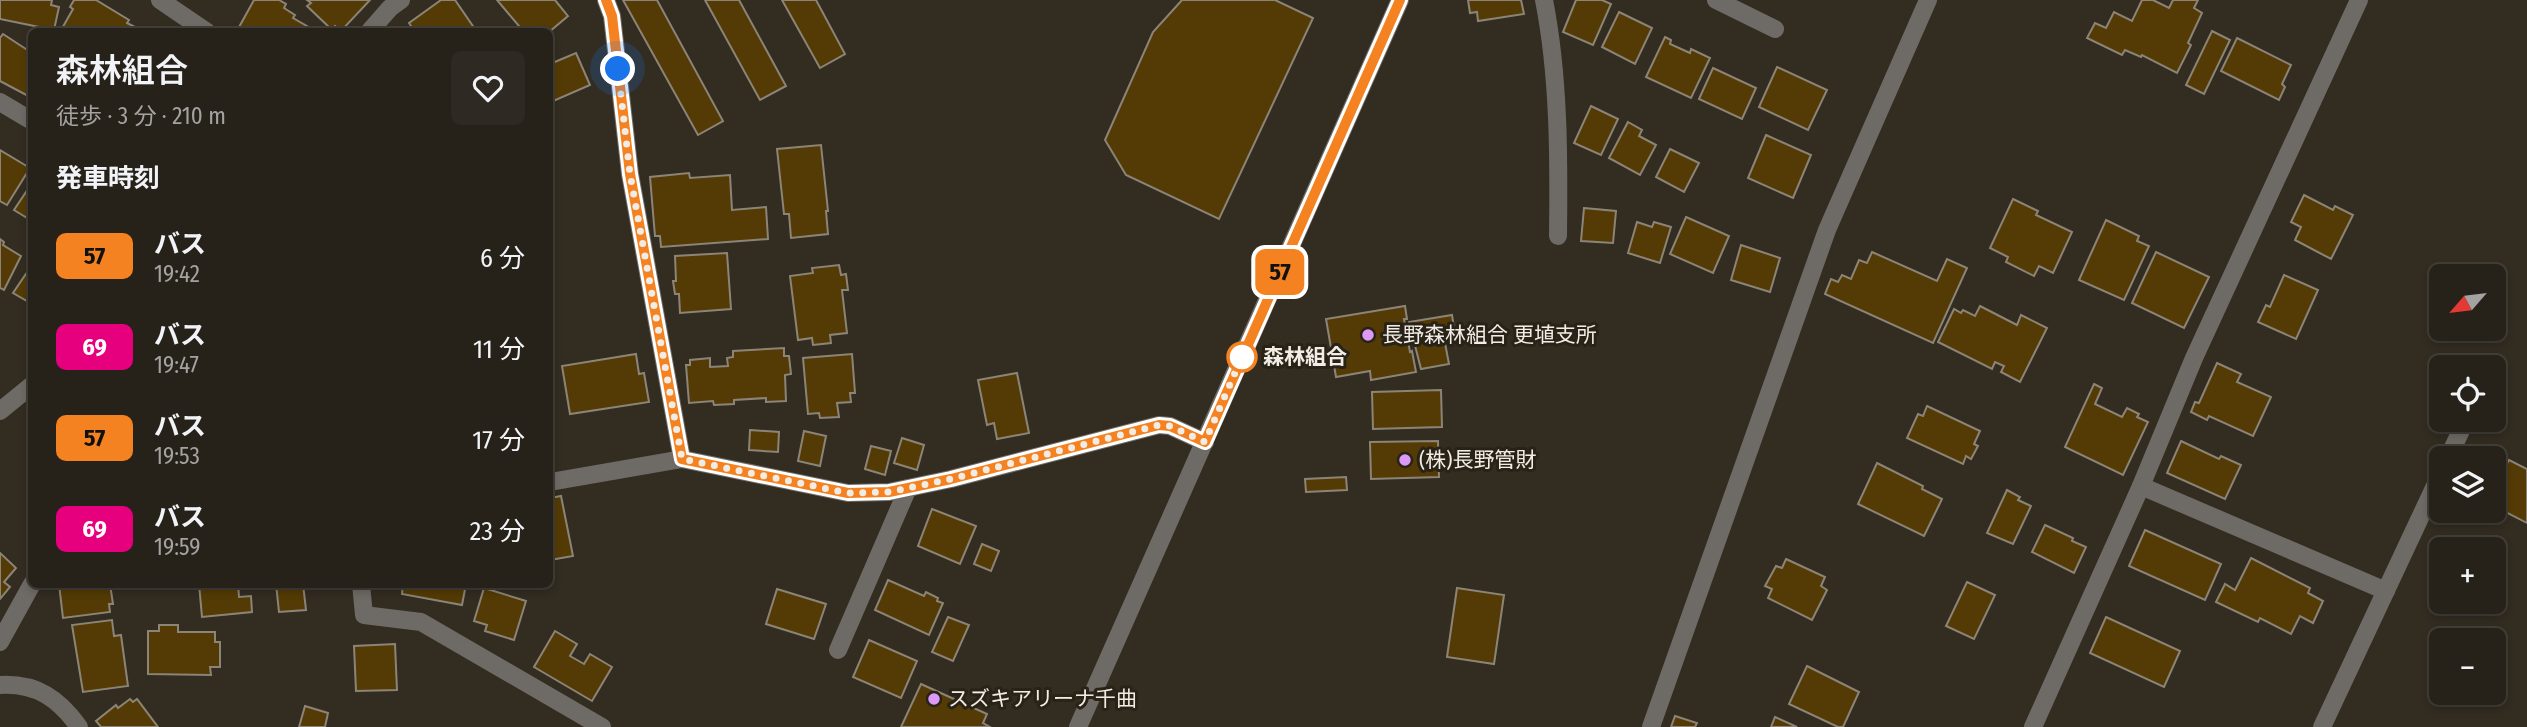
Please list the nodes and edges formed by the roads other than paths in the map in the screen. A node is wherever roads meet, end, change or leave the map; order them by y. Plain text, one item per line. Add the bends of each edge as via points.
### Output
1 (160, 0) edge
2 (401, 0) edge
3 (606, 0) edge
4 (1400, 0) edge
5 (1544, 0) edge
6 (1716, 0) edge
7 (1928, 0) edge
8 (2359, 0) edge
9 (201, 28) edge
10 (372, 28) edge
11 (1775, 29) dead end
12 (0, 102) edge
13 (28, 119) edge
14 (1558, 236) dead end
15 (28, 388) edge
16 (0, 411) edge
17 (1205, 442) junction
18 (682, 459) junction
19 (553, 481) edge
20 (2141, 486) junction
21 (908, 488) junction
22 (2429, 499) edge
23 (30, 588) edge
24 (361, 588) edge
25 (2386, 591) junction
26 (0, 642) edge
27 (838, 650) dead end
28 (0, 685) edge
29 (79, 727) edge
30 (602, 727) edge
31 (1078, 727) edge
32 (1651, 727) edge
33 (2033, 727) edge
34 (2322, 727) edge

1 - 9 street
2 - 10 street
3 - 18 street via 612,16 630,174
4 - 17 street
5 - 14 street via 1557,142
6 - 11 street
7 - 32 street via 1827,230
8 - 20 street via 2194,358
12 - 13 street
15 - 16 street
17 - 21 street via 1159,425
17 - 31 street
18 - 19 street
18 - 21 street via 848,493
20 - 25 street
20 - 33 street
21 - 27 street
22 - 25 street
23 - 26 street
24 - 30 street via 364,615 421,622
25 - 34 street
28 - 29 street via 42,691 65,706

